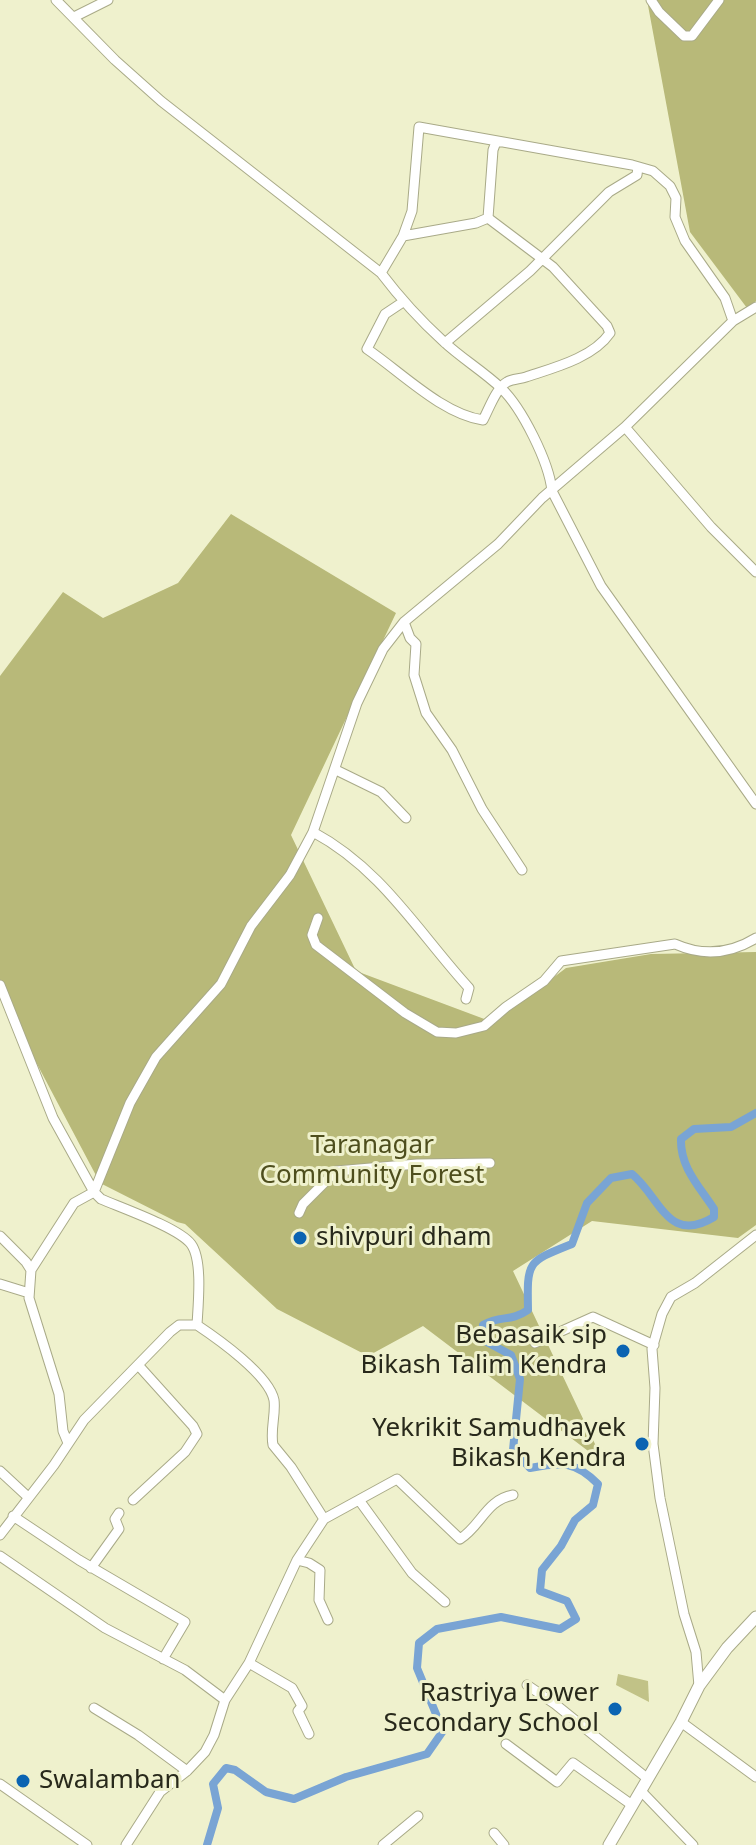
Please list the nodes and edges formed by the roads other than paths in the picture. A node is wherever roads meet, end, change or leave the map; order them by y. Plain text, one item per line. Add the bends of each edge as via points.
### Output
1 (56, 0) edge
2 (108, 0) edge
3 (651, 0) edge
4 (719, 0) edge
5 (74, 17) junction
6 (500, 142) junction
7 (638, 167) junction
8 (488, 218) junction
9 (403, 236) junction
10 (541, 259) junction
11 (381, 273) junction
12 (403, 302) junction
13 (756, 307) edge
14 (733, 321) junction
15 (445, 343) junction
16 (501, 388) junction
17 (625, 427) junction
18 (552, 491) junction
19 (756, 572) edge
20 (404, 622) junction
21 (336, 770) junction
22 (756, 804) edge
23 (406, 818) dead end
24 (313, 832) junction
25 (522, 870) dead end
26 (318, 918) dead end
27 (756, 938) edge
28 (0, 985) edge
29 (466, 999) dead end
30 (490, 1163) dead end
31 (94, 1192) junction
32 (299, 1213) dead end
33 (756, 1235) edge
34 (0, 1236) edge
35 (31, 1270) junction
36 (0, 1284) edge
37 (29, 1293) junction
38 (197, 1325) junction
39 (535, 1343) dead end
40 (654, 1345) junction
41 (139, 1366) junction
42 (68, 1443) junction
43 (0, 1471) edge
44 (513, 1495) dead end
45 (28, 1497) junction
46 (133, 1500) dead end
47 (359, 1500) junction
48 (119, 1513) dead end
49 (13, 1516) junction
50 (324, 1519) junction
51 (0, 1535) edge
52 (0, 1556) edge
53 (297, 1560) junction
54 (91, 1568) junction
55 (445, 1602) dead end
56 (328, 1620) dead end
57 (754, 1624) edge
58 (163, 1659) junction
59 (249, 1663) junction
60 (527, 1685) dead end
61 (699, 1686) junction
62 (225, 1700) junction
63 (94, 1708) dead end
64 (681, 1722) junction
65 (309, 1734) dead end
66 (506, 1744) dead end
67 (187, 1771) junction
68 (756, 1777) edge
69 (648, 1779) junction
70 (0, 1784) edge
71 (641, 1791) junction
72 (632, 1805) junction
73 (418, 1816) dead end
74 (494, 1833) dead end
75 (87, 1845) edge
76 (126, 1845) edge
77 (383, 1845) edge
78 (504, 1845) edge
79 (609, 1845) edge
80 (693, 1845) edge

1 - 5 street
2 - 5 street
3 - 4 street via 684,36 692,36
5 - 11 street via 161,101
6 - 7 street
6 - 8 street via 493,150
6 - 9 street via 419,127 412,211
7 - 10 street via 637,175 609,192
7 - 14 street via 653,171 670,186 685,241 725,298
8 - 9 street
8 - 10 street
9 - 11 street
10 - 15 street
10 - 16 street via 567,280 610,333 586,353
11 - 12 street
12 - 15 street
12 - 16 street via 385,314 367,349 439,403 471,418 483,420
13 - 14 street
14 - 17 street
15 - 16 street
16 - 18 street via 532,433
17 - 18 street
17 - 19 street
18 - 20 street
18 - 22 street via 601,586
20 - 21 street via 383,649 357,703
20 - 25 street via 416,644 414,675 426,713
21 - 23 street via 381,792
21 - 24 street
24 - 29 street via 362,864 392,894 469,988
24 - 31 street via 221,984 156,1057 130,1103
26 - 27 street via 312,935 316,945 405,1013 437,1032 456,1033 484,1026 544,981 561,961 675,944 722,952
28 - 31 street via 53,1118
30 - 32 street via 336,1171
31 - 35 street via 74,1203
31 - 38 street via 192,1245 197,1260
33 - 40 street via 671,1297
34 - 35 street
35 - 37 street
36 - 37 street
37 - 42 street
38 - 41 street via 179,1325
38 - 50 street via 267,1384 274,1400 273,1445
39 - 40 street via 593,1317
40 - 61 street via 656,1471
41 - 42 street
41 - 46 street via 197,1434
42 - 45 street
43 - 45 street
44 - 47 street via 497,1501 460,1539 397,1479
45 - 49 street
47 - 50 street
47 - 55 street via 404,1563
48 - 54 street via 119,1529
49 - 51 street
49 - 54 street
50 - 53 street
52 - 58 street via 105,1628
53 - 56 street via 320,1570 319,1600
53 - 59 street
54 - 58 street via 185,1622
57 - 61 street via 727,1648
58 - 62 street
59 - 62 street
59 - 65 street via 292,1688
60 - 69 street
61 - 64 street
62 - 67 street via 205,1752
63 - 67 street
64 - 68 street
64 - 69 street
66 - 72 street via 557,1782 573,1763
67 - 76 street via 160,1792
69 - 71 street
70 - 75 street
71 - 72 street
71 - 80 street
72 - 79 street
73 - 77 street
74 - 78 street

